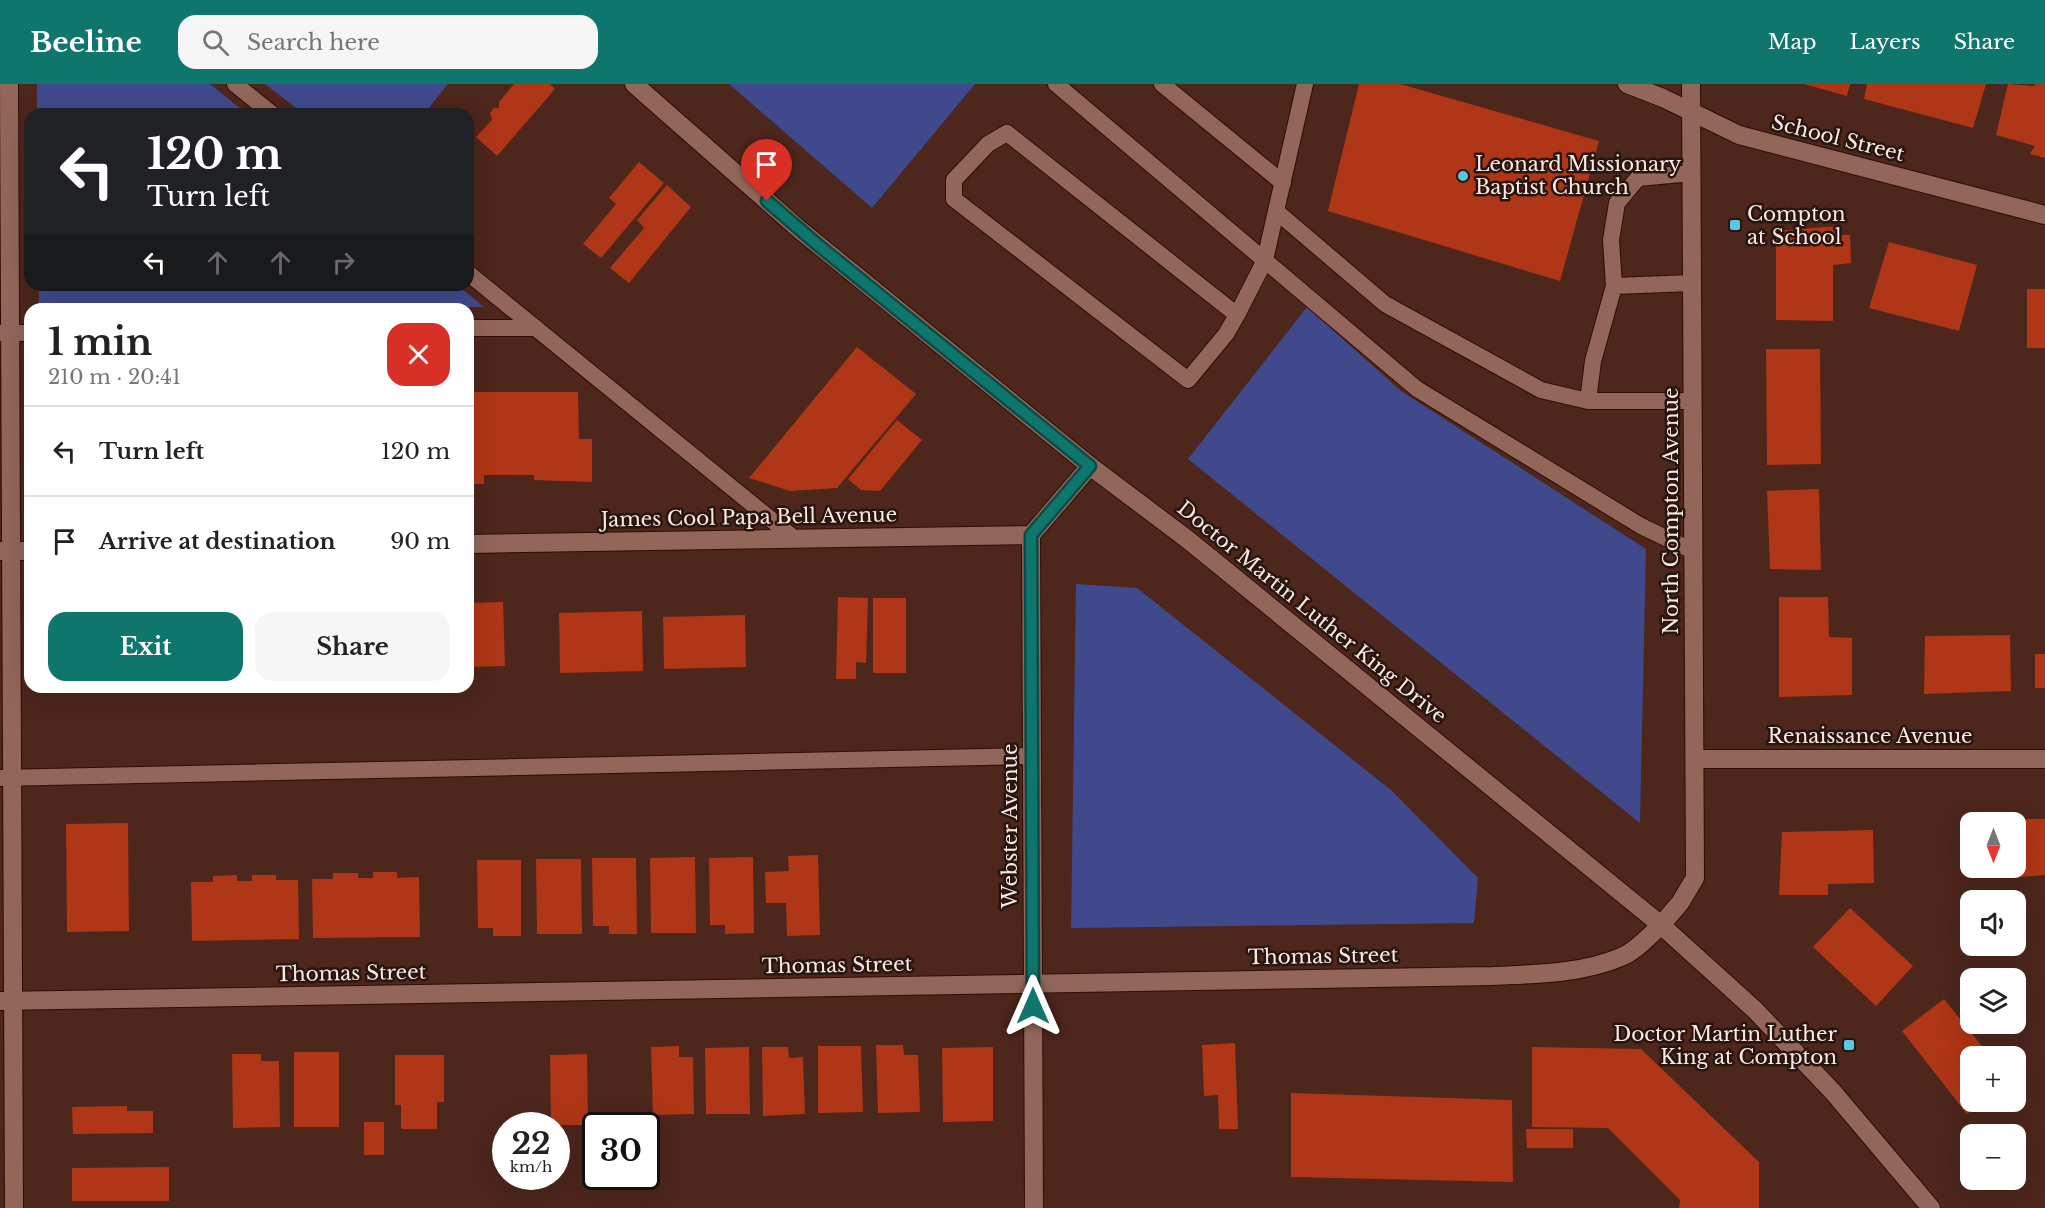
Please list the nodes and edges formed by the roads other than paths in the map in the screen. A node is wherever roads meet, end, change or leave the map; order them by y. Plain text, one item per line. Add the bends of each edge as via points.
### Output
1 (9, 84) edge
2 (235, 84) edge
3 (634, 84) edge
4 (1056, 84) edge
5 (1162, 84) edge
6 (1305, 84) edge
7 (1627, 84) edge
8 (1691, 84) edge
9 (265, 108) edge
10 (1691, 112) junction
11 (1692, 173) junction
12 (1283, 183) junction
13 (1276, 211) junction
14 (2045, 215) edge
15 (1265, 260) junction
16 (474, 278) edge
17 (1692, 283) junction
18 (1614, 286) junction
19 (1237, 315) junction
20 (474, 328) edge
21 (536, 328) junction
22 (5, 333) edge
23 (24, 333) edge
24 (1588, 401) junction
25 (1693, 401) junction
26 (1090, 466) junction
27 (1031, 535) junction
28 (795, 539) junction
29 (474, 544) edge
30 (24, 550) edge
31 (5, 551) edge
32 (1693, 551) junction
33 (1032, 756) junction
34 (1695, 759) junction
35 (2045, 759) edge
36 (6, 778) edge
37 (1660, 925) junction
38 (1033, 984) junction
39 (7, 1001) edge
40 (14, 1208) edge
41 (1034, 1208) edge
42 (1931, 1208) edge

1 - 22 street
2 - 9 lane
3 - 26 street, Doctor Martin Luther King Drive via 800,230
4 - 15 lane
5 - 12 lane
6 - 12 lane
7 - 10 street, School Street
8 - 10 street, North Compton Avenue
10 - 11 street, North Compton Avenue
10 - 14 street, School Street via 1739,135
11 - 17 street, North Compton Avenue
11 - 18 lane via 1638,178 1617,204 1611,240
12 - 13 lane
13 - 15 lane
13 - 24 lane via 1385,304 1541,390
15 - 19 lane
15 - 32 lane via 1417,388 1641,526
16 - 21 lane
17 - 18 lane
17 - 25 street, North Compton Avenue
18 - 24 lane via 1593,361
19 - 19 lane via 1188,380 954,199 954,180 988,144 1007,133
20 - 21 lane
21 - 28 lane
22 - 23 lane
22 - 31 street
24 - 25 lane
25 - 32 street, North Compton Avenue
26 - 27 street
26 - 37 street, Doctor Martin Luther King Drive via 1187,539
27 - 28 street, James Cool Papa Bell Avenue
27 - 33 street, Webster Avenue
28 - 29 street, James Cool Papa Bell Avenue
30 - 31 street
31 - 36 street
32 - 34 street, North Compton Avenue
33 - 36 lane
33 - 38 street, Webster Avenue
34 - 35 street, Renaissance Avenue
34 - 37 street, North Compton Avenue via 1695,878
36 - 39 street
37 - 38 street, Thomas Street via 1622,957 1587,968 1550,973
37 - 42 street, Doctor Martin Luther King Drive via 1755,1010 1833,1092
38 - 39 street, Thomas Street
38 - 41 street, Webster Avenue
39 - 40 street

